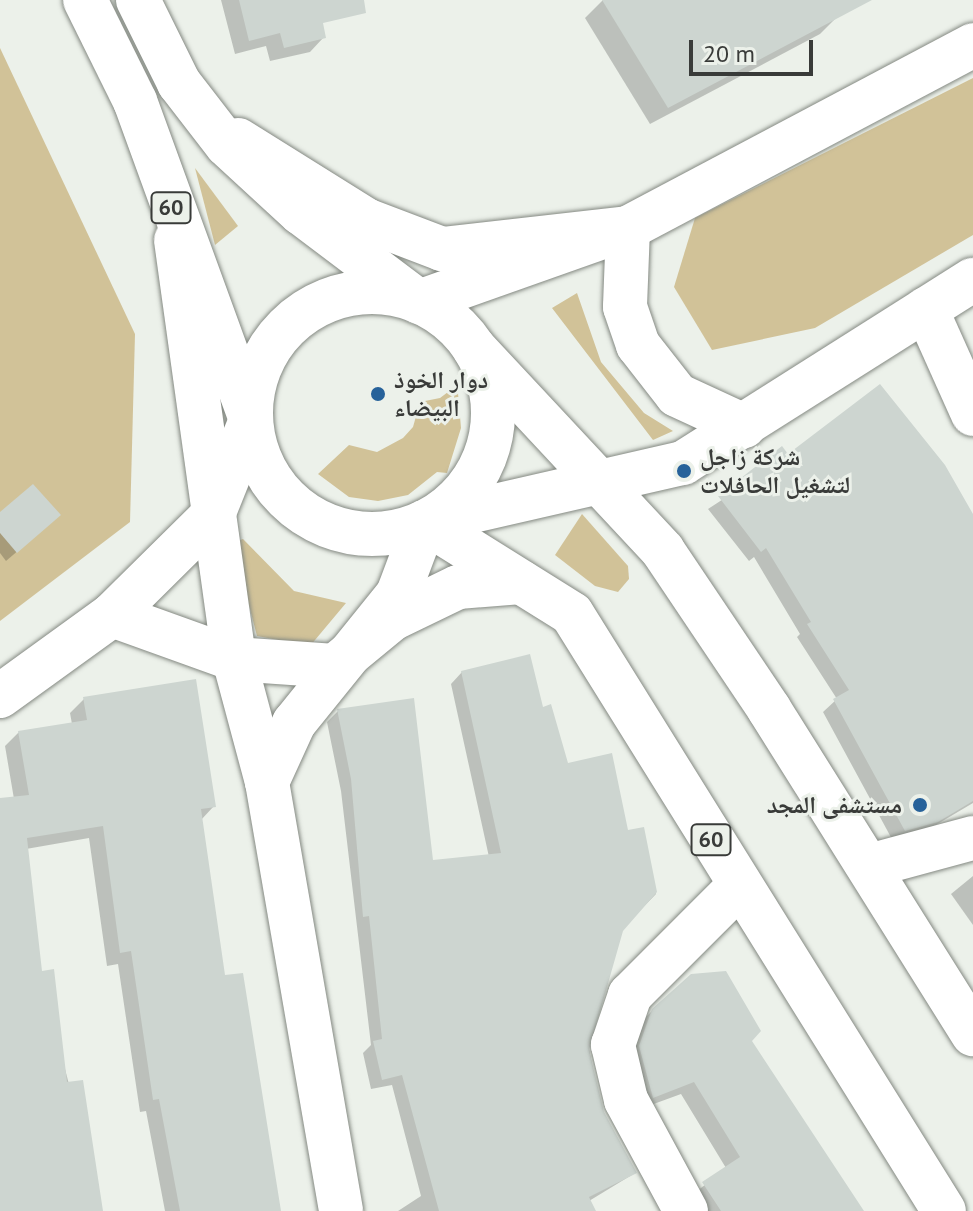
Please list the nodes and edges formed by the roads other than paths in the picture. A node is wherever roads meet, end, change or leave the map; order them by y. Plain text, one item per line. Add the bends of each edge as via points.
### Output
1 (85, 0) edge
2 (138, 0) edge
3 (973, 45) edge
4 (211, 123) junction
5 (171, 209) junction
6 (628, 228) junction
7 (973, 280) edge
8 (419, 302) junction
9 (926, 309) junction
10 (474, 348) junction
11 (973, 414) edge
12 (251, 420) junction
13 (744, 426) junction
14 (683, 463) junction
15 (599, 484) junction
16 (213, 515) junction
17 (425, 522) junction
18 (663, 551) junction
19 (521, 582) junction
20 (112, 615) junction
21 (234, 659) junction
22 (335, 666) junction
23 (0, 696) edge
24 (267, 782) junction
25 (973, 838) edge
26 (869, 866) junction
27 (739, 886) junction
28 (973, 1034) edge
29 (341, 1211) edge
30 (686, 1211) edge
31 (944, 1211) edge

1 - 5 street, 60 via 135,101
2 - 4 street via 179,83
3 - 6 street
4 - 6 street via 366,220 442,249
4 - 8 street via 227,145 301,213
5 - 12 street, 60
5 - 16 street
6 - 8 street
6 - 13 street via 625,307 638,345 677,395
7 - 9 street
8 - 10 street via 459,329
8 - 12 street via 372,292 322,303 300,315 266,354 256,378
9 - 11 street
9 - 13 street
10 - 15 street
10 - 17 street via 491,393 489,444 480,468 449,507
12 - 16 street
12 - 17 street via 268,474 309,517 354,533 403,530
13 - 14 street
14 - 15 street
14 - 18 street via 659,486 654,506
15 - 17 street
15 - 18 street
16 - 20 street
16 - 21 street
17 - 19 street, 60
17 - 22 street via 398,594
18 - 26 street
19 - 22 street via 458,587 392,619
19 - 27 street, 60 via 572,614
20 - 21 street
20 - 23 street
21 - 22 street
21 - 24 street
22 - 24 street via 294,723
24 - 29 street
25 - 26 street
26 - 28 street
27 - 30 street via 630,995 613,1045 626,1100
27 - 31 street, 60

